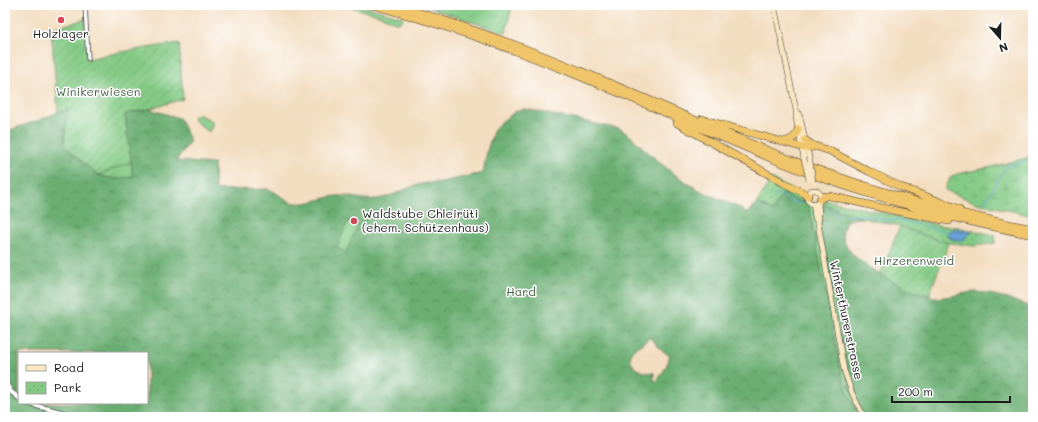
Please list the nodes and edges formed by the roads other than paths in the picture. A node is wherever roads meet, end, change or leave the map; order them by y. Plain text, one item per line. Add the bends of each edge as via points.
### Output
1 (85, 5) edge
2 (372, 5) edge
3 (394, 5) edge
4 (774, 5) edge
5 (88, 59) dead end
6 (651, 107) junction
7 (670, 109) junction
8 (796, 110) junction
9 (798, 129) junction
10 (805, 140) junction
11 (783, 142) junction
12 (817, 147) junction
13 (804, 148) junction
14 (811, 181) junction
15 (811, 193) junction
16 (817, 202) junction
17 (1003, 223) junction
18 (1033, 229) edge
19 (1013, 231) junction
20 (1033, 235) edge
21 (5, 382) edge
22 (18, 397) edge
23 (31, 404) edge
24 (75, 417) edge
25 (864, 417) edge

1 - 5 street
2 - 6 highway via 500,45
3 - 7 highway via 526,49
4 - 8 main road, Winterthurerstrasse
6 - 15 highway via 805,194
6 - 19 highway via 818,177 935,213
7 - 11 highway
7 - 17 highway via 777,154 854,182 939,208
8 - 9 main road, Winterthurerstrasse
8 - 10 main road, Winterthurerstrasse
9 - 11 highway via 794,137
9 - 13 main road, Winterthurerstrasse
10 - 12 highway
10 - 13 main road, Winterthurerstrasse
11 - 13 highway
12 - 13 highway
12 - 17 highway via 901,187
13 - 14 main road, Winterthurerstrasse, bridge via 804,159
13 - 14 main road, Winterthurerstrasse, bridge via 810,162
14 - 15 main road, Winterthurerstrasse
15 - 16 main road, Winterthurerstrasse via 808,200
15 - 16 main road, Winterthurerstrasse via 820,194
16 - 19 highway via 825,196 830,196 937,219
16 - 25 main road, Winterthurerstrasse via 815,218 818,223 844,370
17 - 18 highway
19 - 20 highway
21 - 22 street
23 - 24 street

